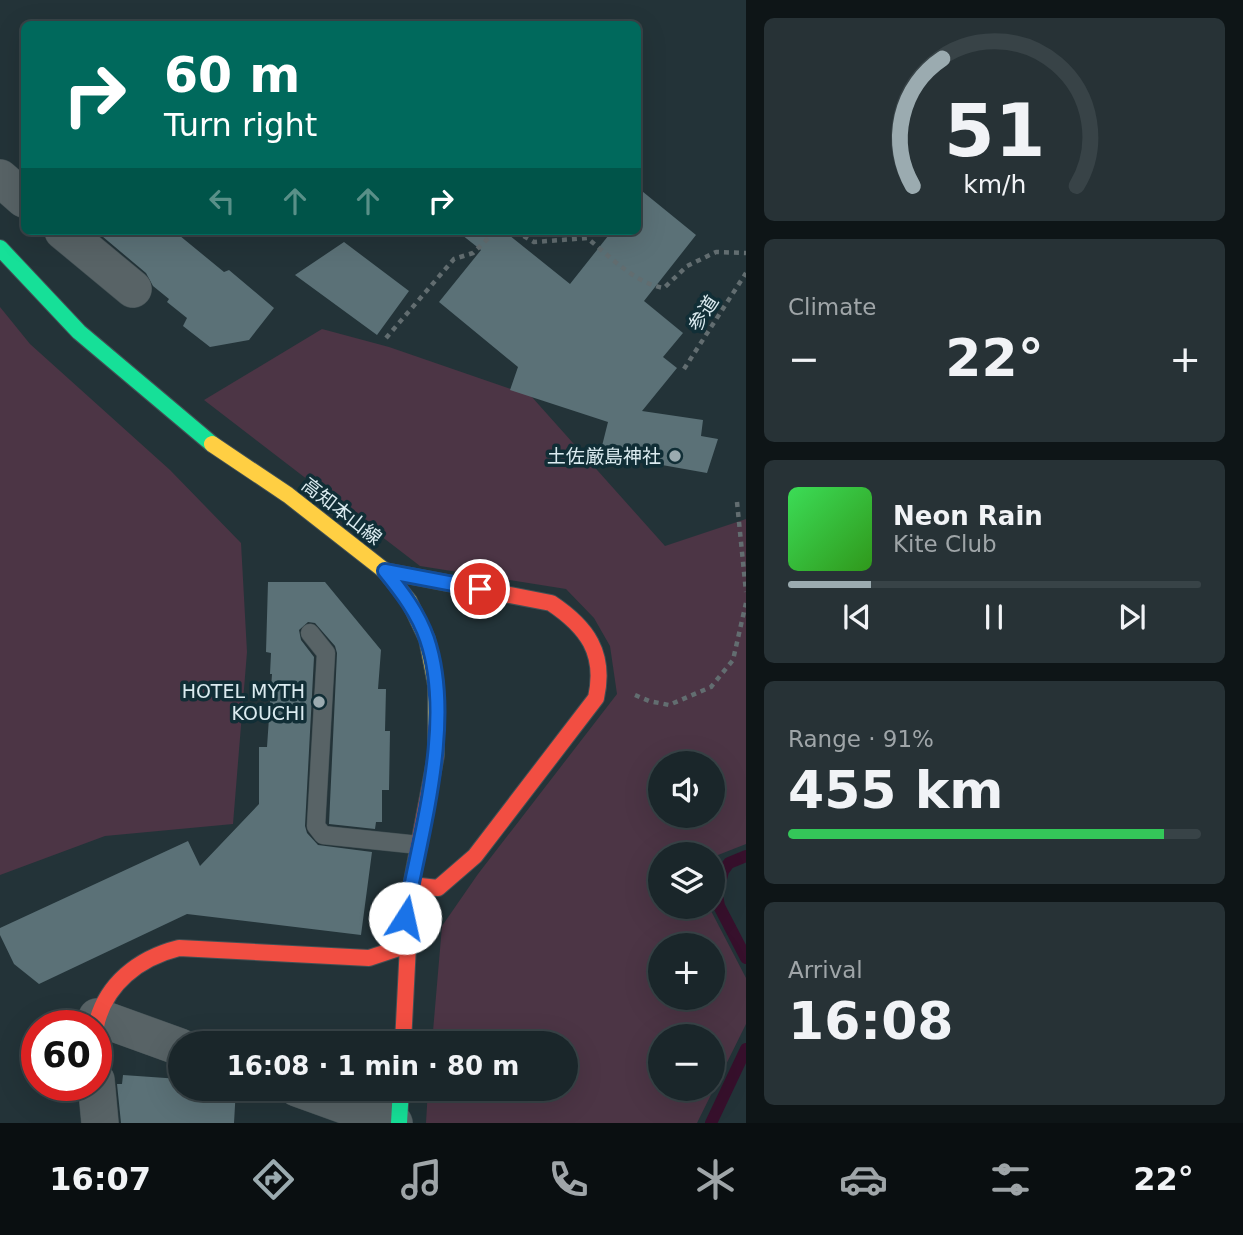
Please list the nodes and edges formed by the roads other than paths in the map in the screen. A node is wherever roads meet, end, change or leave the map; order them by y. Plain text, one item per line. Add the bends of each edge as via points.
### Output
1 (0, 178) edge
2 (21, 196) edge
3 (68, 235) edge
4 (0, 247) edge
5 (133, 289) dead end
6 (385, 571) junction
7 (310, 633) dead end
8 (419, 845) junction
9 (411, 885) junction
10 (408, 945) junction
11 (100, 1010) edge
12 (112, 1026) edge
13 (404, 1031) edge
14 (168, 1043) edge
15 (98, 1101) edge
16 (333, 1101) edge
17 (400, 1101) edge
18 (100, 1123) edge
19 (394, 1123) edge
20 (399, 1123) edge

1 - 2 street
3 - 5 street
4 - 6 main road, 高知本山線 via 79,332 209,442 288,495
6 - 8 main road, 高知本山線 via 409,601 427,639 436,685 436,755
6 - 9 main road via 551,603 571,615 591,640 600,670 596,698 475,856 438,888
7 - 8 lane via 326,653 316,826 323,835
8 - 9 main road, 高知本山線
9 - 10 main road, 高知本山線 via 405,918
10 - 11 main road via 369,958 179,948 137,966 104,998
10 - 13 main road, 高知本山線
12 - 14 street
15 - 18 street
16 - 19 street
17 - 20 main road

